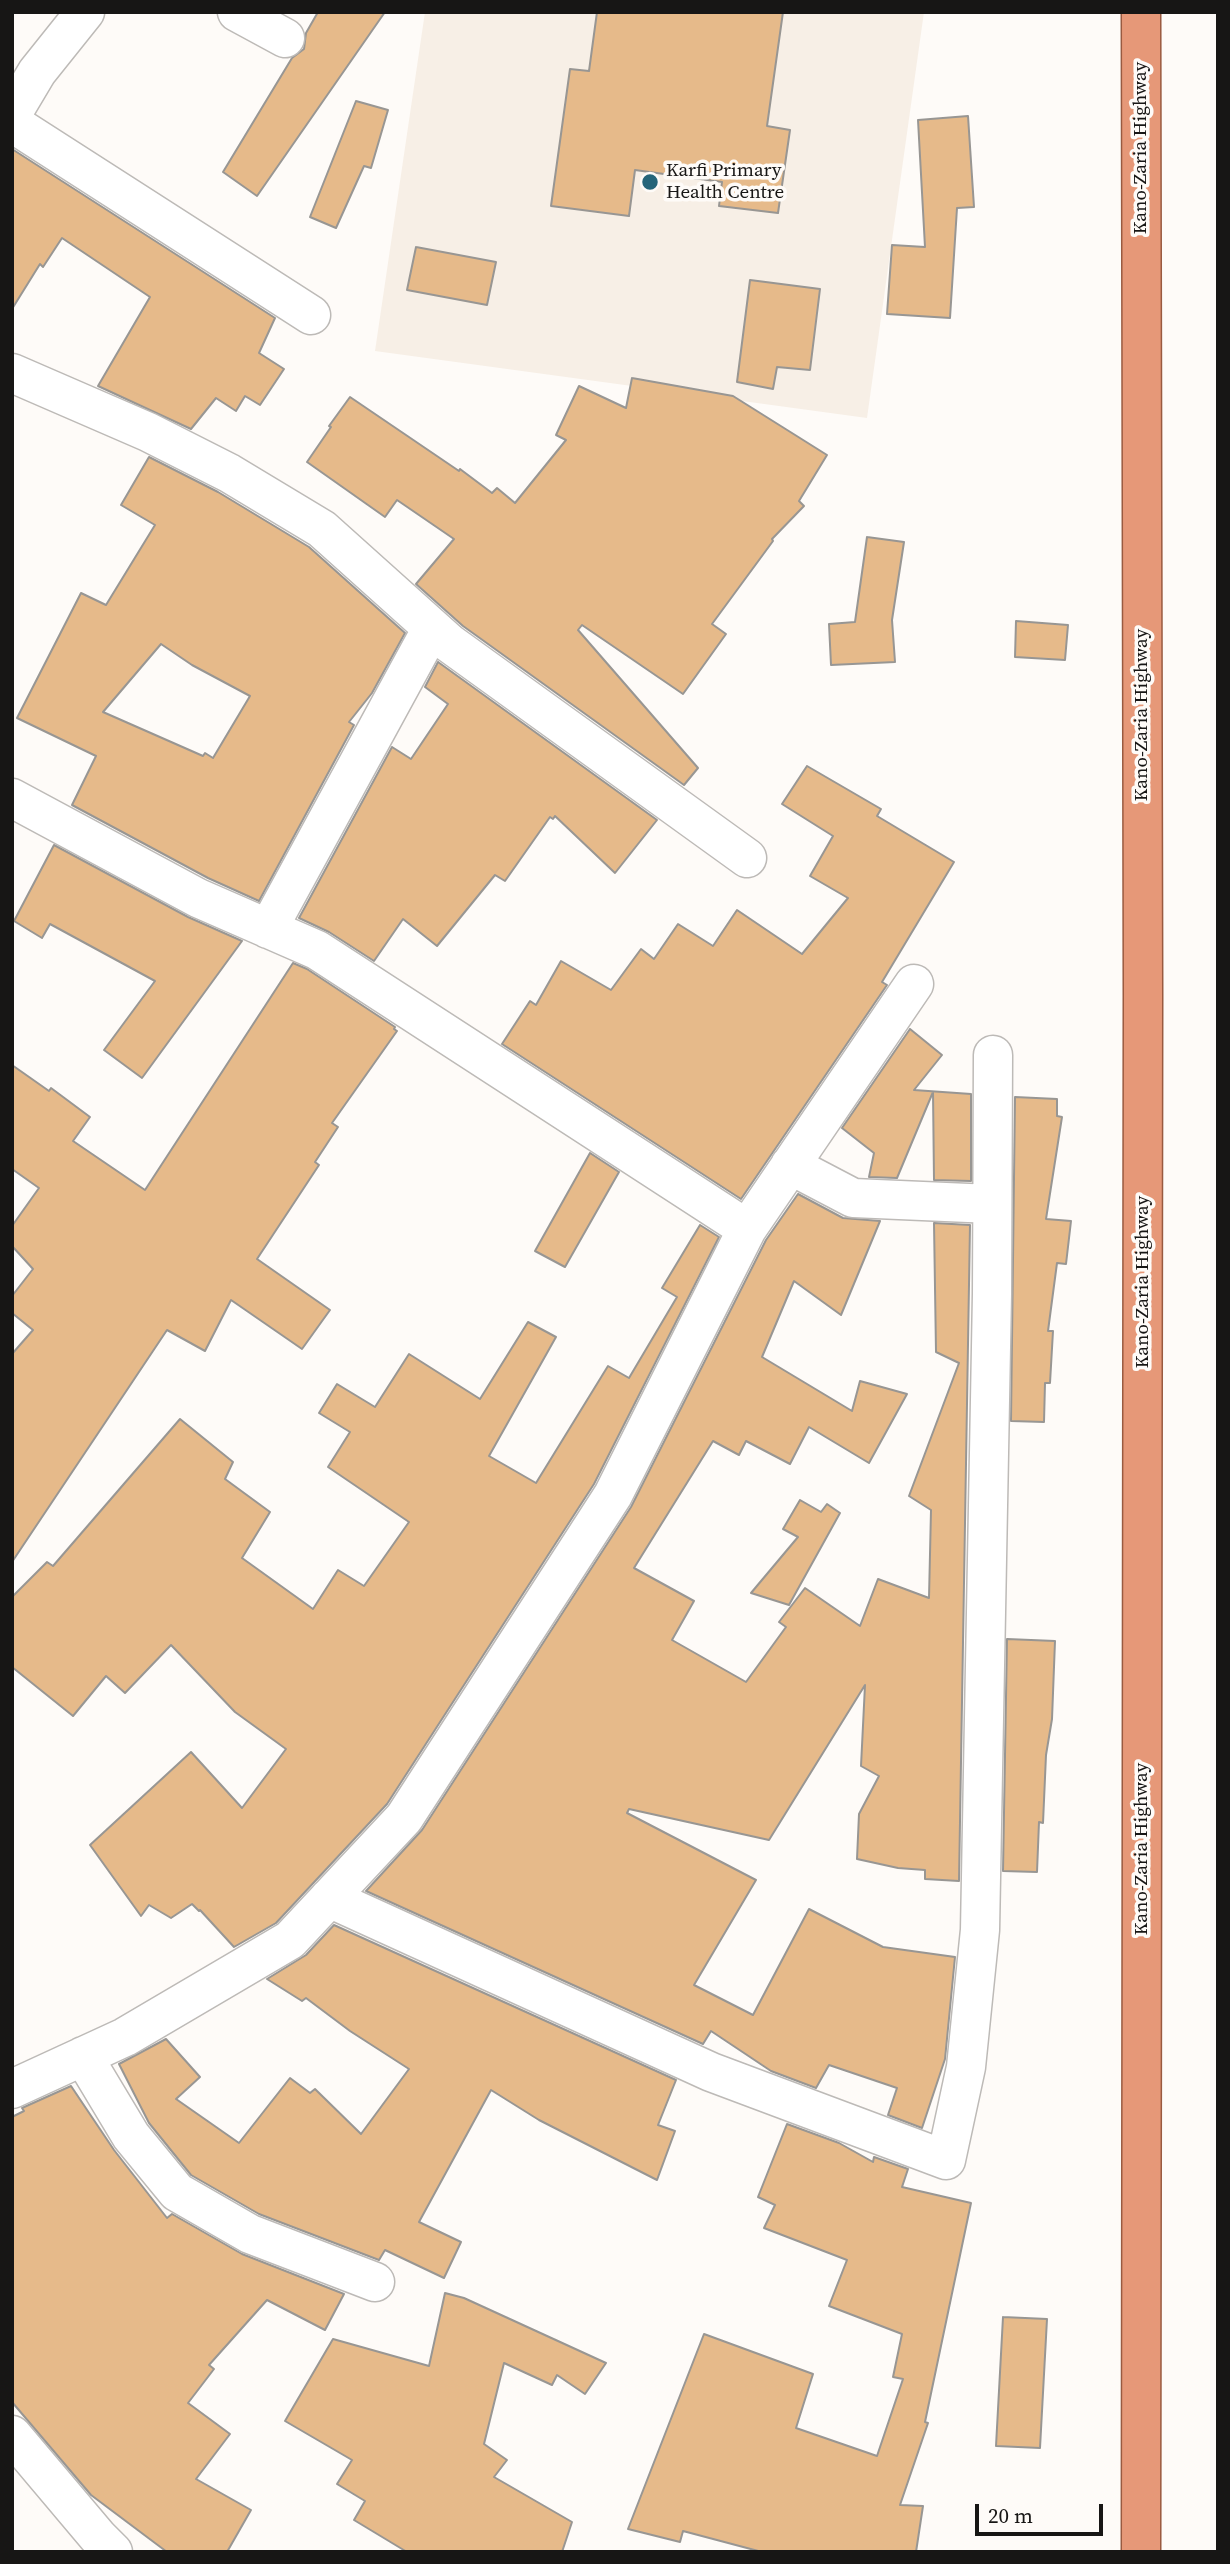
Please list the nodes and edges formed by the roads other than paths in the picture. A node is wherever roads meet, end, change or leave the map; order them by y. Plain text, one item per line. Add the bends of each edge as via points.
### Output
1 (85, 12) edge
2 (237, 12) edge
3 (1141, 12) edge
4 (285, 38) dead end
5 (12, 114) edge
6 (12, 123) edge
7 (312, 315) dead end
8 (12, 373) edge
9 (432, 628) junction
10 (12, 798) edge
11 (747, 858) dead end
12 (268, 929) junction
13 (914, 984) dead end
14 (993, 1055) dead end
15 (790, 1165) junction
16 (992, 1204) junction
17 (747, 1229) junction
18 (329, 1898) junction
19 (83, 2056) junction
20 (12, 2089) edge
21 (375, 2282) dead end
22 (12, 2435) edge
23 (113, 2552) edge
24 (1140, 2552) edge

1 - 5 street via 37,72
2 - 4 street
3 - 24 highway, Kano-Zaria Highway
6 - 7 street
8 - 9 street via 206,461 322,529
9 - 11 street
9 - 12 street
10 - 12 street via 198,898
12 - 17 street via 328,957
13 - 15 street
14 - 16 street
15 - 16 street via 853,1198
15 - 17 street
16 - 18 street via 979,1930 966,2067 946,2160 711,2071
17 - 18 street via 613,1495 404,1818
18 - 19 street via 290,1940 125,2037
19 - 20 street
19 - 21 street via 131,2136 177,2192 250,2234
22 - 23 street

